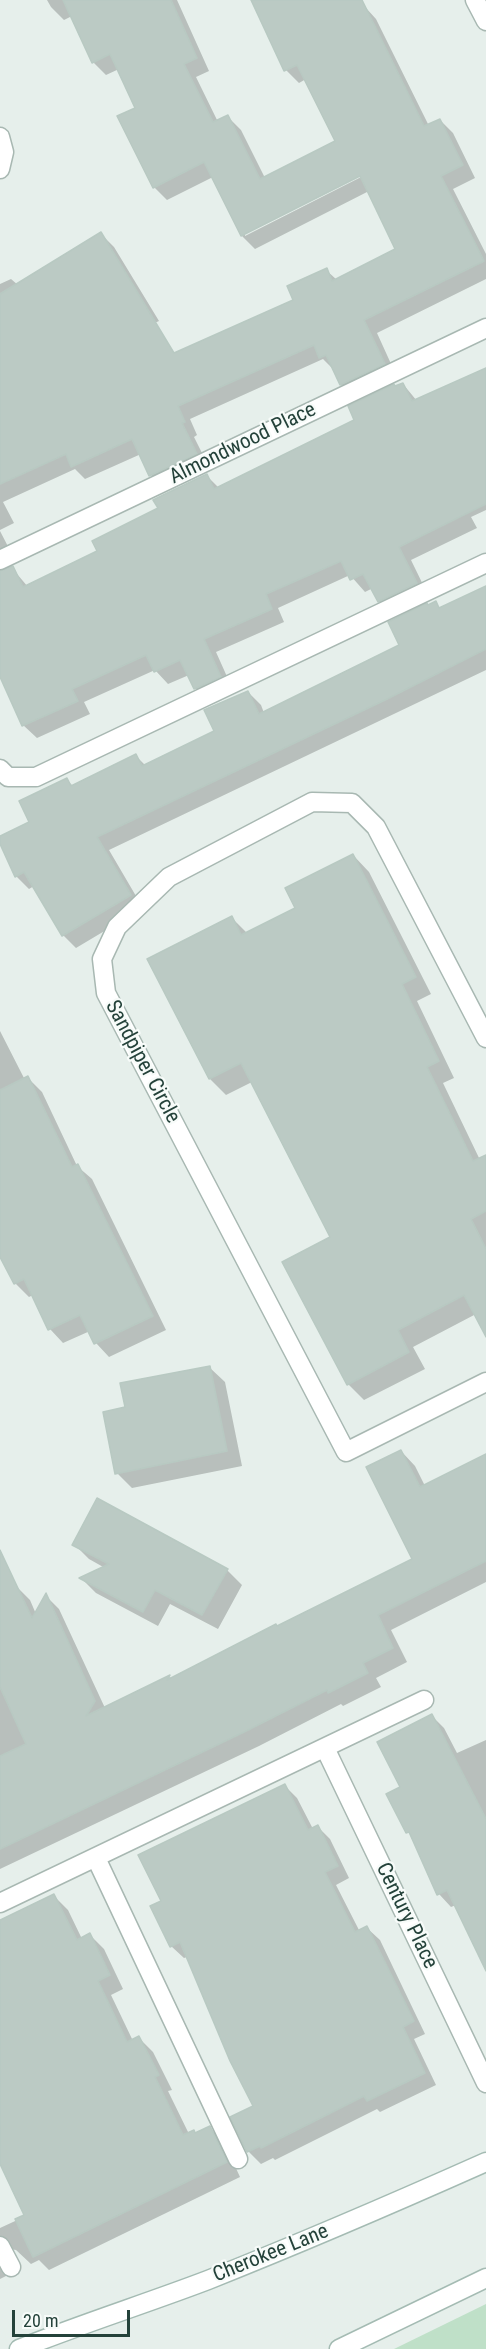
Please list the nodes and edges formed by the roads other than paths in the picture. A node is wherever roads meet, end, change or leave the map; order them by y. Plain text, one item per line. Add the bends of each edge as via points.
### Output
1 (475, 0) edge
2 (486, 21) edge
3 (0, 137) edge
4 (0, 169) edge
5 (486, 328) edge
6 (0, 560) edge
7 (486, 563) edge
8 (0, 769) edge
9 (486, 1038) edge
10 (486, 1382) edge
11 (424, 1700) dead end
12 (326, 1748) junction
13 (96, 1858) junction
14 (0, 1903) edge
15 (486, 2083) edge
16 (238, 2159) dead end
17 (486, 2162) edge
18 (0, 2246) edge
19 (11, 2268) dead end
20 (486, 2278) edge
21 (19, 2349) edge
22 (339, 2349) edge

1 - 2 street
3 - 4 street via 4,152
5 - 6 street, Almondwood Place
7 - 8 street via 36,777 8,777
9 - 10 street, Sandpiper Circle via 376,826 352,803 312,802 169,877 117,927 102,958 106,993 346,1452
11 - 12 street
12 - 13 street
12 - 15 street, Century Place
13 - 14 street
13 - 16 street
17 - 21 street, Cherokee Lane via 217,2276
18 - 19 street
20 - 22 street

